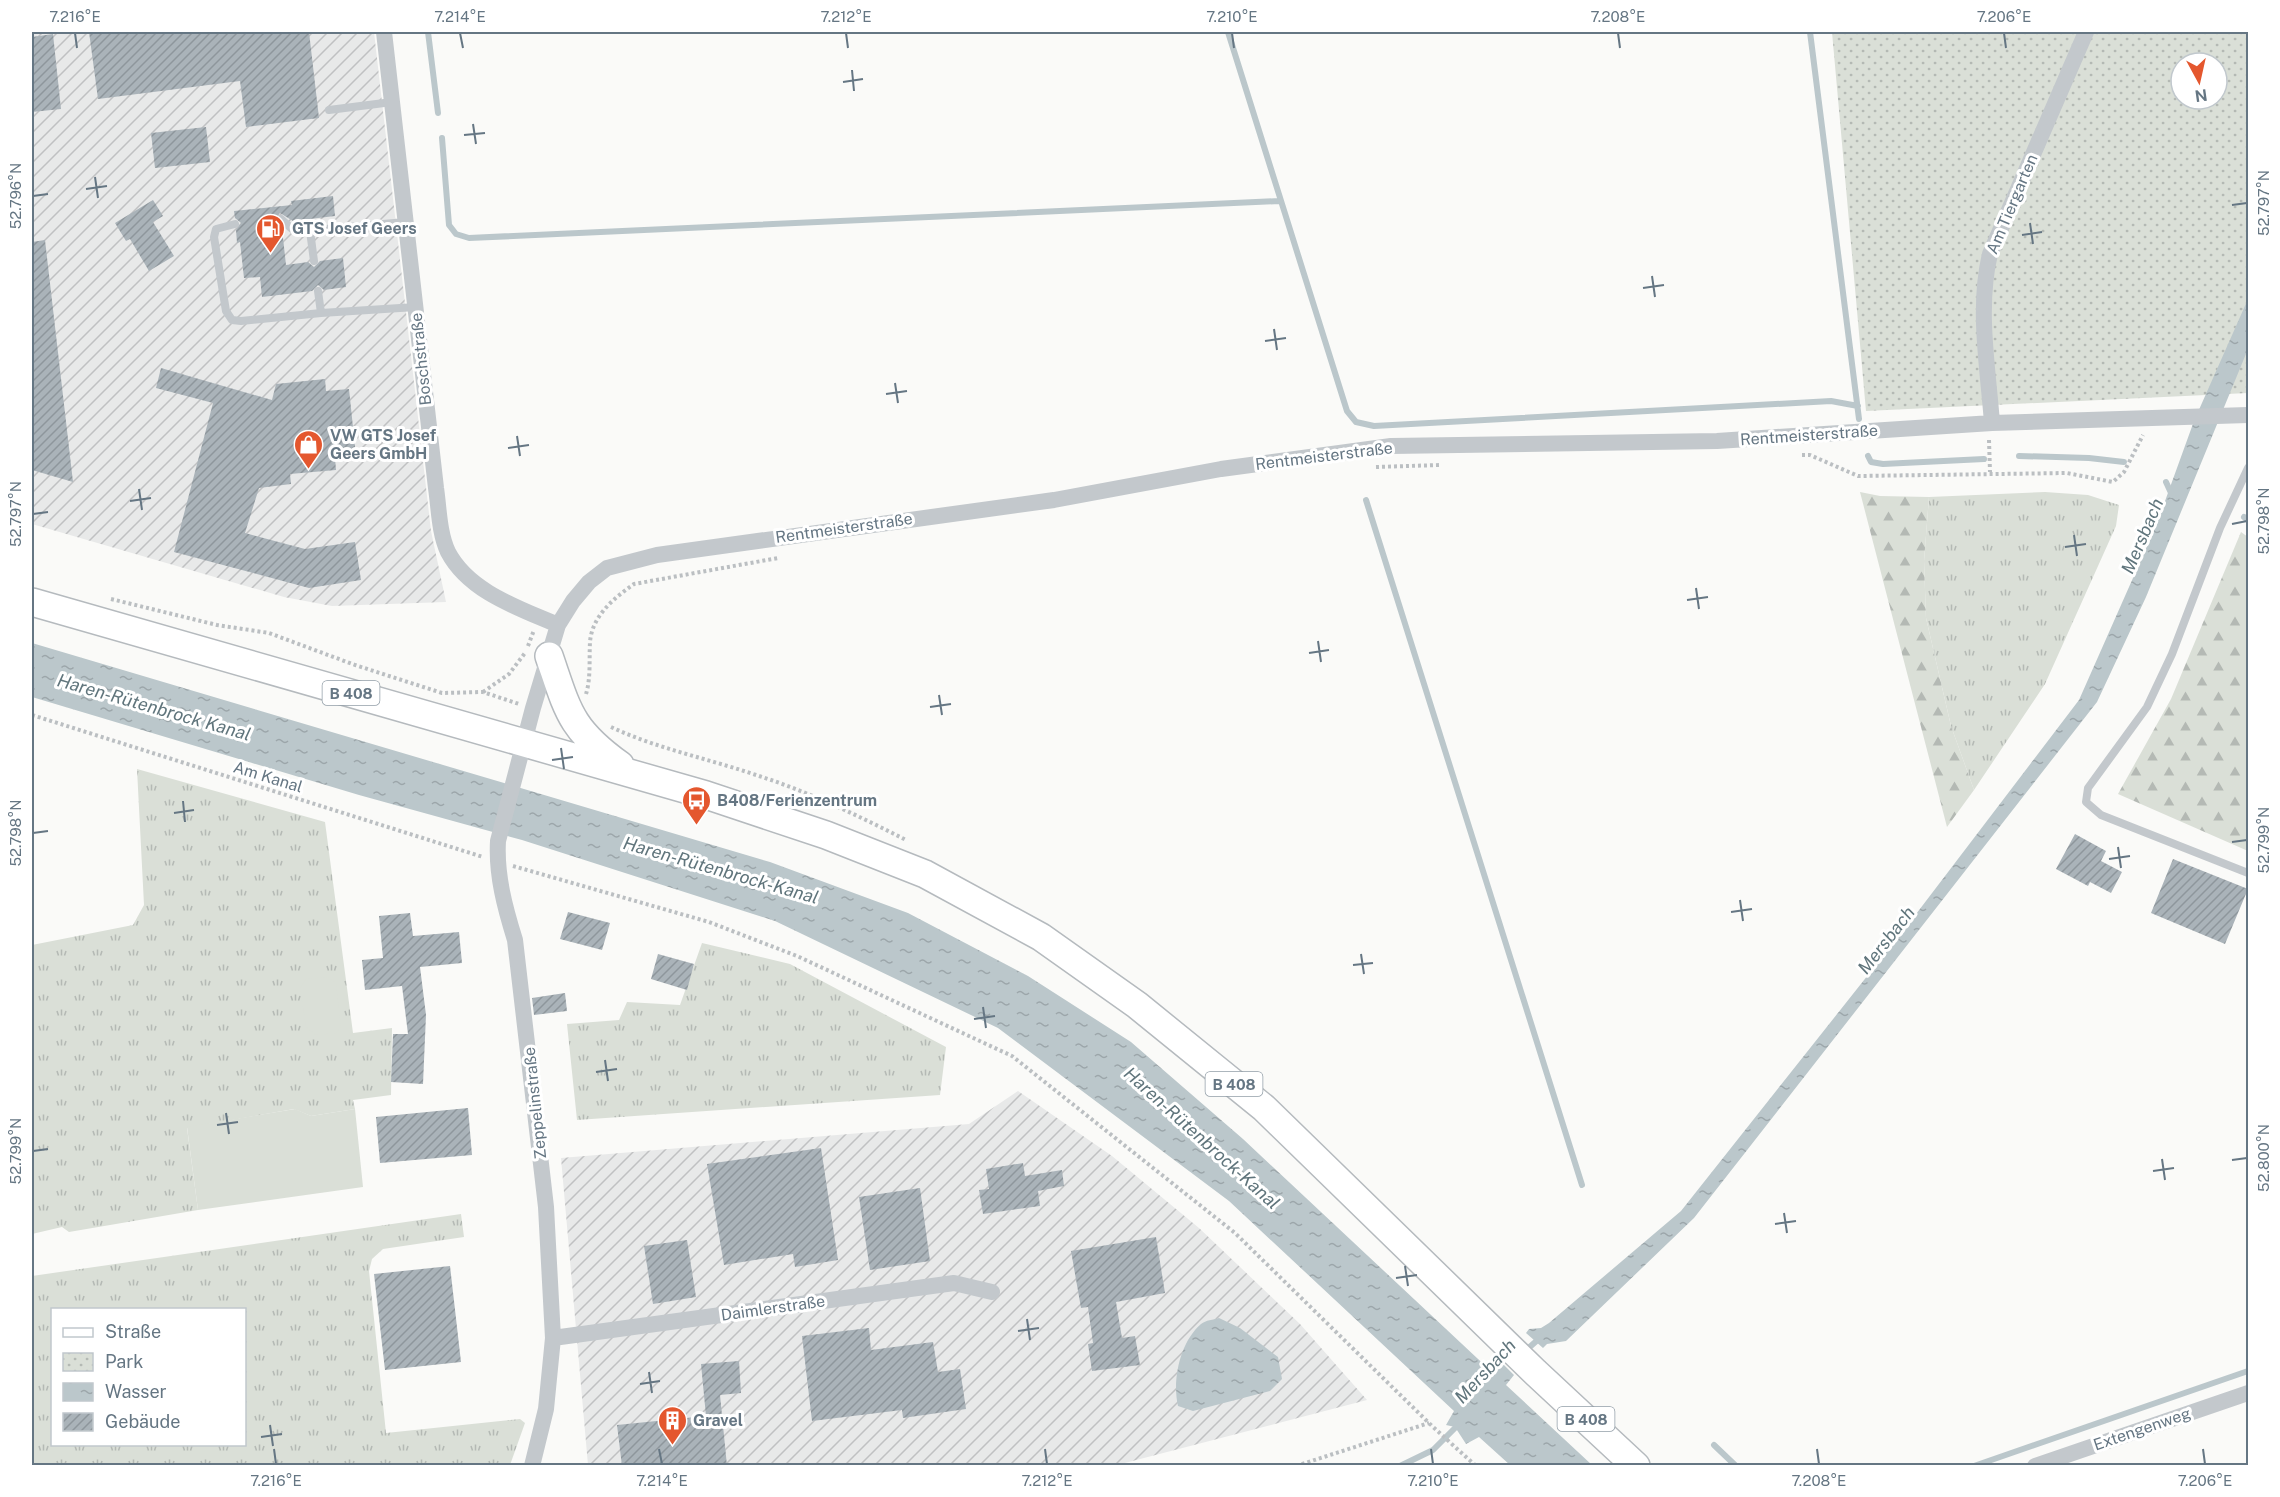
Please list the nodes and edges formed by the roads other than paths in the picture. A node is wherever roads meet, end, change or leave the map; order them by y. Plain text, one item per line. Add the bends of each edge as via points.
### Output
1 (384, 32) edge
2 (2086, 32) edge
3 (393, 102) junction
4 (329, 110) dead end
5 (281, 219) dead end
6 (406, 222) junction
7 (235, 224) dead end
8 (310, 231) junction
9 (314, 261) dead end
10 (318, 291) dead end
11 (416, 307) junction
12 (321, 313) junction
13 (2248, 415) edge
14 (1992, 423) junction
15 (2248, 468) edge
16 (32, 602) edge
17 (558, 625) junction
18 (549, 656) junction
19 (523, 744) junction
20 (633, 774) junction
21 (2248, 873) edge
22 (992, 1292) dead end
23 (553, 1338) junction
24 (2248, 1393) edge
25 (532, 1466) edge
26 (1636, 1466) edge
27 (2035, 1466) edge

1 - 3 street, Boschstraße
2 - 14 street, Am Tiergarten via 1986,270 1984,309
3 - 4 lane
3 - 6 street, Boschstraße
5 - 8 lane via 292,229
6 - 8 lane
6 - 11 street, Boschstraße
7 - 12 lane via 216,229 214,237 226,311 232,320
8 - 9 lane
10 - 12 lane
11 - 12 lane
11 - 17 street, Boschstraße via 436,488 447,550 470,580 488,593
13 - 14 street, Rentmeisterstraße
14 - 17 street, Rentmeisterstraße via 1717,441 1391,446 1232,467 1054,500 657,555 607,568 589,582
15 - 21 lane via 2147,707 2088,788 2086,802 2101,815
16 - 19 main road, B 408
17 - 18 street, Rentmeisterstraße
18 - 19 street, Rentmeisterstraße
18 - 20 main road via 571,718 599,750
19 - 20 main road, B 408
19 - 23 street, Zeppelinstraße via 498,841 497,861 515,940 532,1079 546,1207
20 - 26 main road, B 408 via 776,817 925,874 1041,937 1137,1005 1264,1108
22 - 23 street, Daimlerstraße via 954,1283
23 - 25 street, Zeppelinstraße via 546,1408
24 - 27 street, Extengenweg

